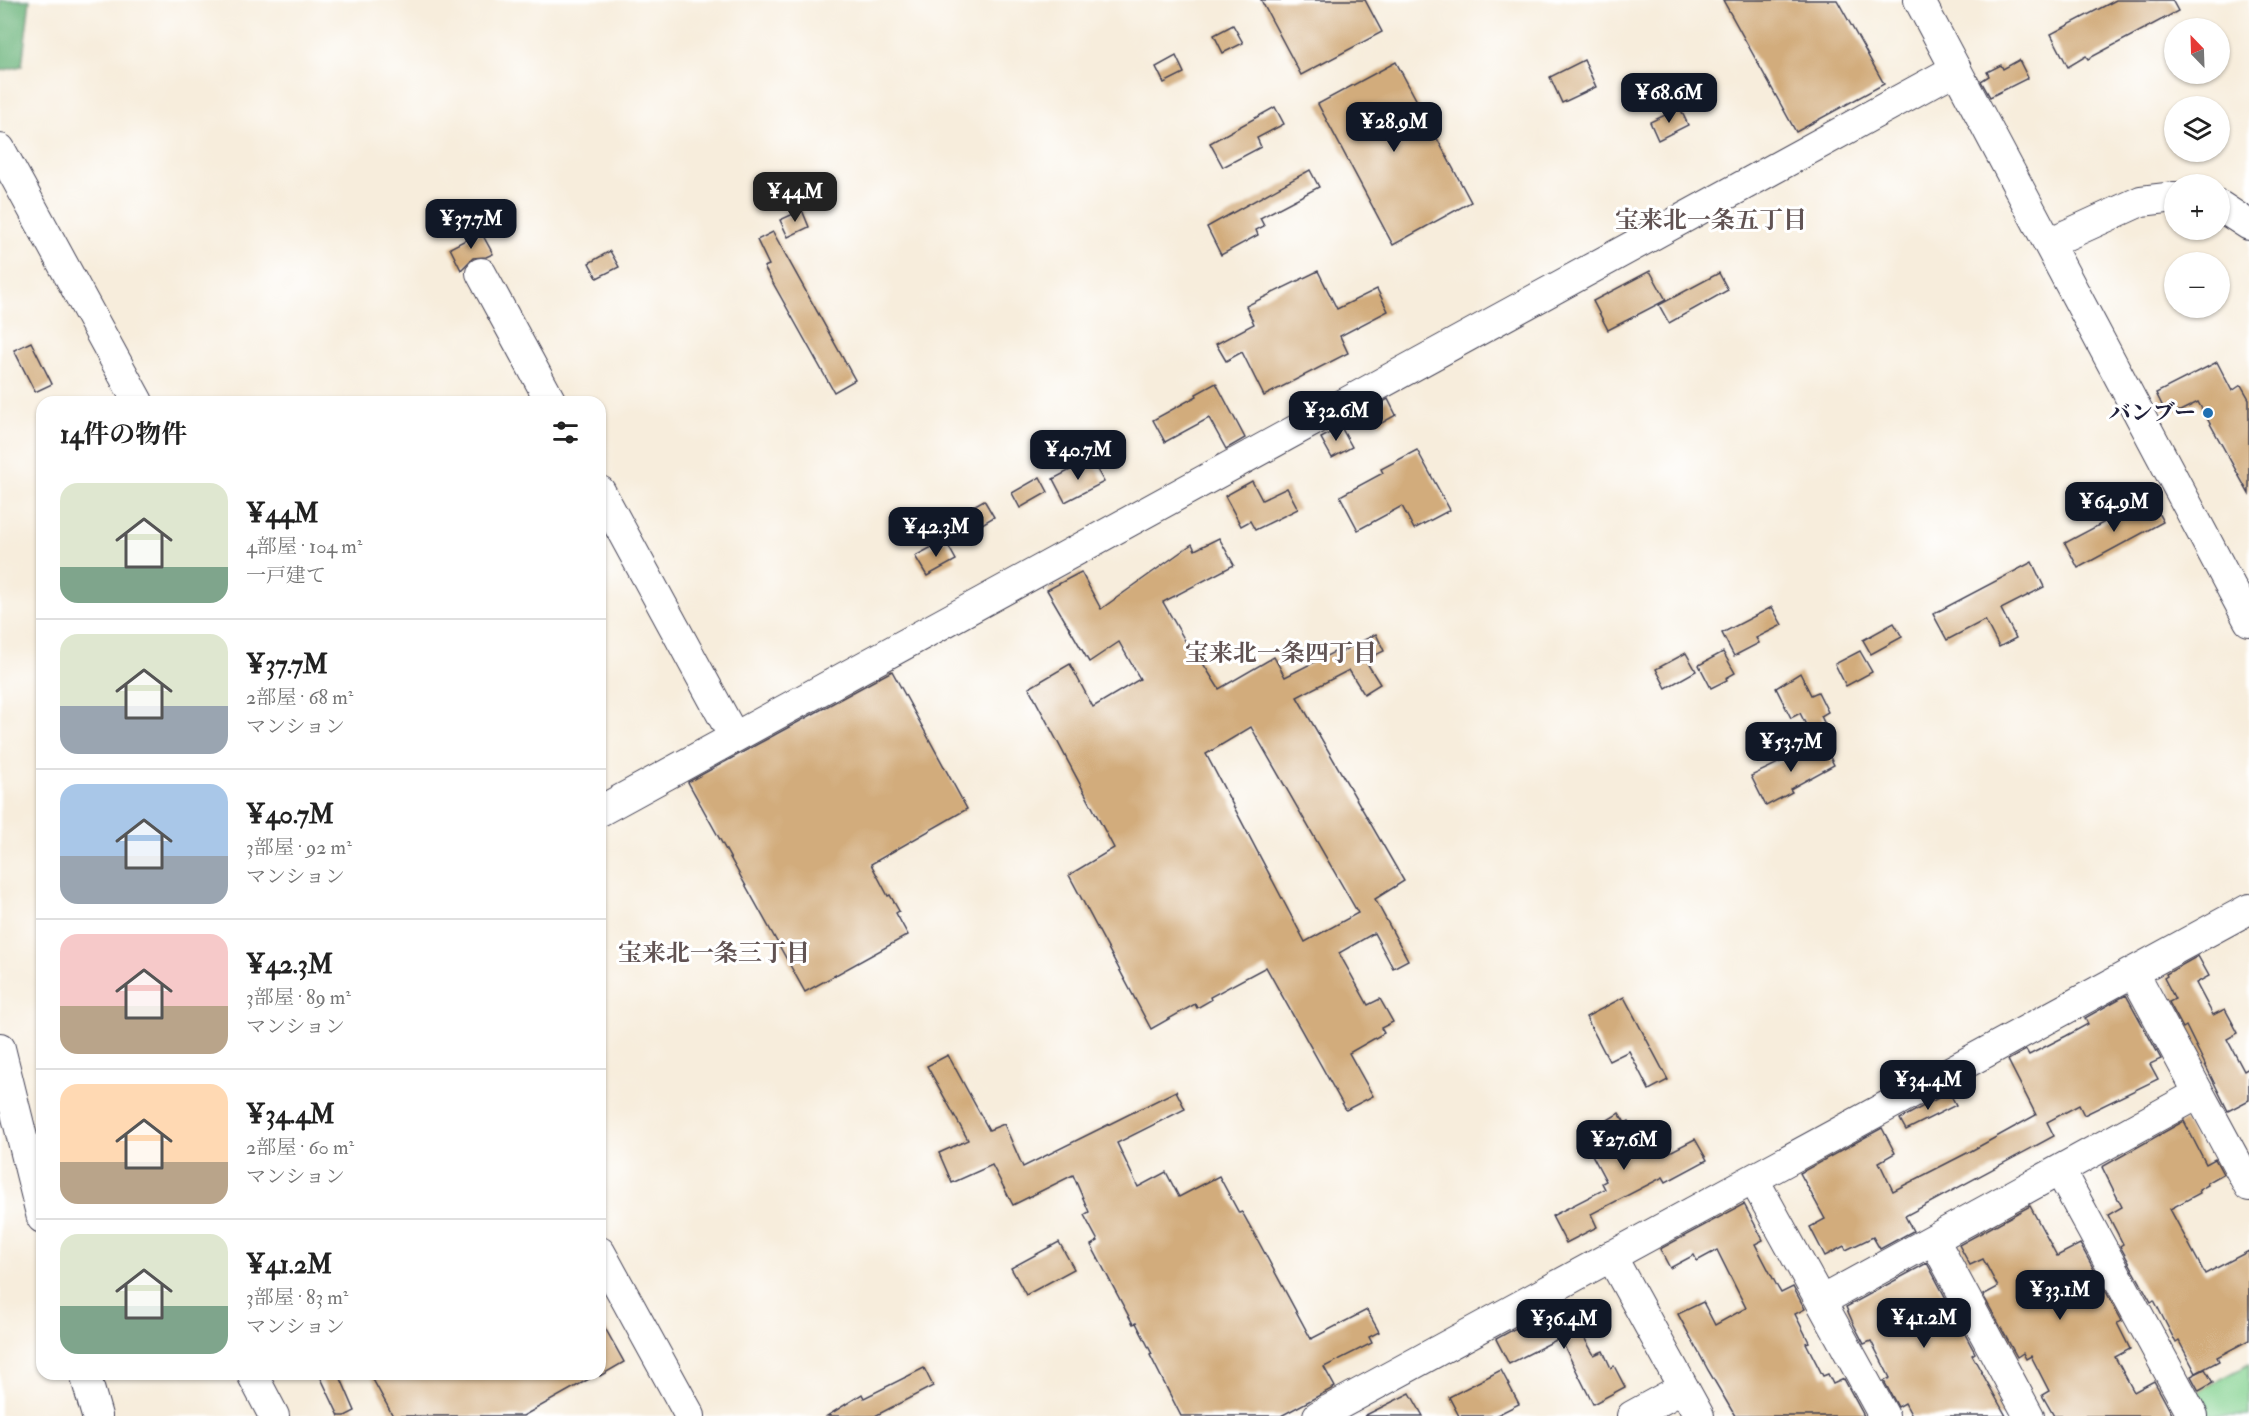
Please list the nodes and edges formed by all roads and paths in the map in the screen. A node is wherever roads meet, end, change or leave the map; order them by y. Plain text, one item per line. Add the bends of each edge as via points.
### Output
1 (1919, 0) edge
2 (1956, 69) junction
3 (0, 148) edge
4 (2164, 198) edge
5 (2230, 213) edge
6 (2249, 225) edge
7 (2049, 243) junction
8 (481, 273) dead end
9 (135, 396) edge
10 (548, 396) edge
11 (606, 502) edge
12 (2249, 621) edge
13 (734, 737) junction
14 (606, 808) edge
15 (2248, 912) edge
16 (2134, 973) junction
17 (0, 1048) edge
18 (2198, 1094) junction
19 (2060, 1171) junction
20 (1754, 1180) junction
21 (2249, 1186) edge
22 (36, 1194) edge
23 (1934, 1240) junction
24 (1611, 1256) junction
25 (606, 1263) edge
26 (1821, 1301) junction
27 (87, 1380) edge
28 (255, 1380) edge
29 (1683, 1388) junction
30 (97, 1416) edge
31 (273, 1416) edge
32 (690, 1416) edge
33 (1318, 1416) edge
34 (1632, 1416) edge
35 (1699, 1416) edge
36 (1884, 1416) edge
37 (2029, 1416) edge
38 (2193, 1416) edge

1 - 2 street
2 - 7 street
2 - 13 street
3 - 9 street
4 - 7 street via 2141,201
5 - 6 street
7 - 12 street
8 - 10 street
11 - 13 street
13 - 14 street
15 - 16 street
16 - 18 street
16 - 20 street
17 - 22 street
18 - 19 street
18 - 21 street
19 - 23 street
19 - 38 street
20 - 24 street
20 - 26 street
23 - 26 street
23 - 37 street
24 - 29 street
24 - 33 street
25 - 32 street
26 - 36 street
27 - 30 street
28 - 31 street
29 - 34 street
29 - 35 street

